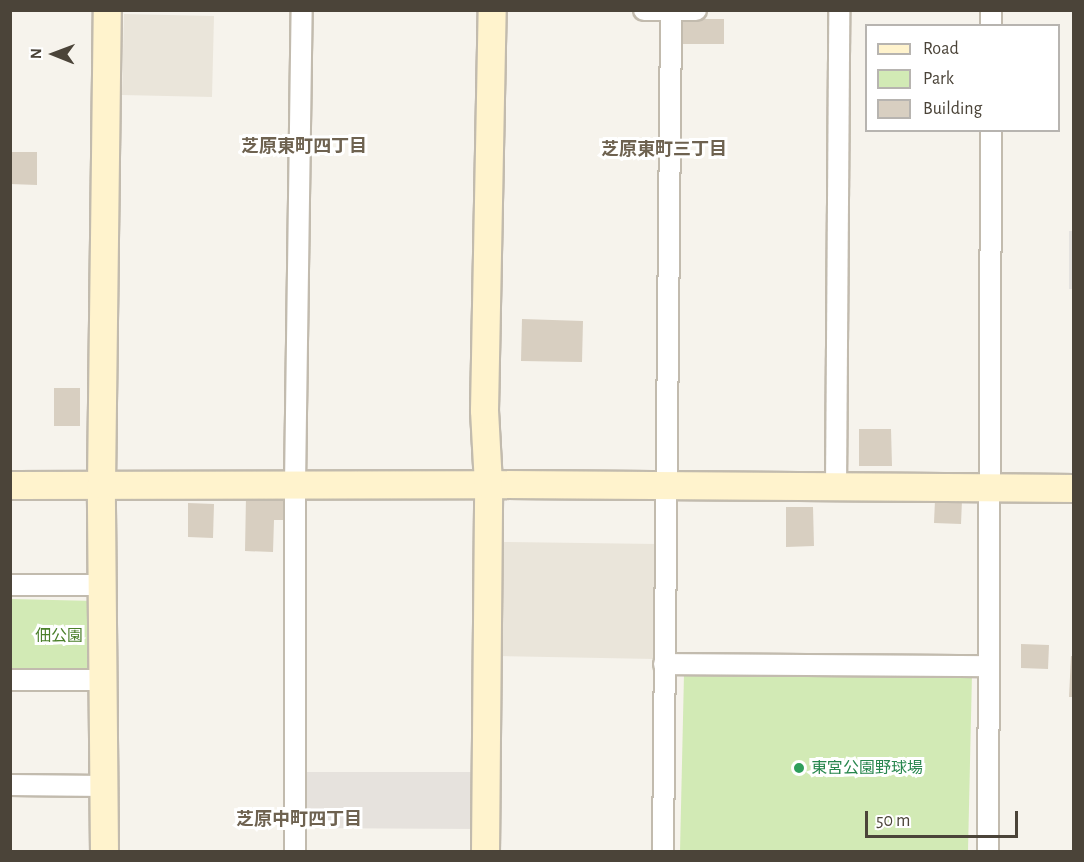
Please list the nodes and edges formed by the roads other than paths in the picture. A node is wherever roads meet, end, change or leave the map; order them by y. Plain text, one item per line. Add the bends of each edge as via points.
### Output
1 (107, 10) edge
2 (302, 10) edge
3 (492, 10) edge
4 (644, 10) edge
5 (696, 10) edge
6 (839, 10) edge
7 (671, 11) edge
8 (991, 132) edge
9 (101, 484) junction
10 (488, 484) junction
11 (10, 485) edge
12 (295, 485) junction
13 (666, 487) junction
14 (836, 487) junction
15 (988, 488) junction
16 (1074, 488) edge
17 (10, 585) edge
18 (104, 585) junction
19 (664, 664) junction
20 (987, 666) junction
21 (10, 680) edge
22 (105, 680) junction
23 (10, 785) edge
24 (104, 786) junction
25 (104, 852) edge
26 (295, 852) edge
27 (485, 852) edge
28 (663, 852) edge
29 (988, 852) edge

1 - 9 street
2 - 12 street
3 - 10 street via 484,410
4 - 7 street
5 - 7 street
6 - 14 street
7 - 13 street
8 - 15 street
9 - 11 street
9 - 12 street
9 - 18 street
10 - 12 street
10 - 13 street
10 - 27 street
12 - 26 street
13 - 14 street
13 - 19 street
14 - 15 street
15 - 16 street
15 - 20 street
17 - 18 street
18 - 22 street
19 - 20 street
19 - 28 street
20 - 29 street
21 - 22 street
22 - 24 street
23 - 24 street
24 - 25 street

